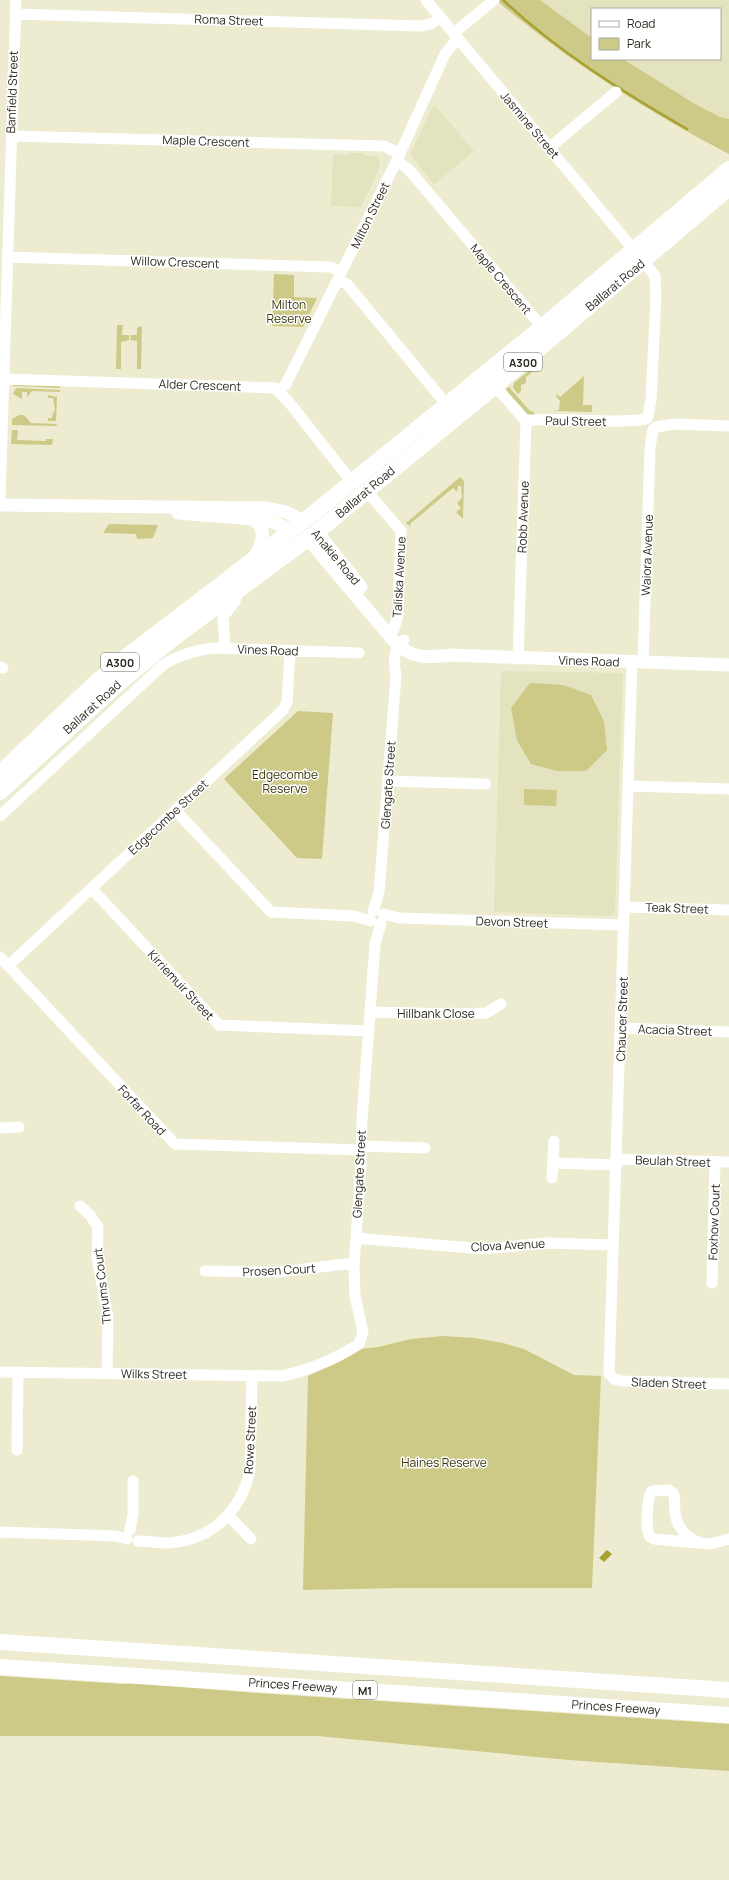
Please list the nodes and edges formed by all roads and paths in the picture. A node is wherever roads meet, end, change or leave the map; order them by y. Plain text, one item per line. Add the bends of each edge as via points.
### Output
1 (16, 0) edge
2 (426, 0) edge
3 (494, 0) edge
4 (15, 14) junction
5 (440, 17) junction
6 (456, 35) junction
7 (616, 92) dead end
8 (11, 136) junction
9 (549, 148) junction
10 (398, 157) junction
11 (729, 169) edge
12 (729, 188) edge
13 (4, 193) edge
14 (639, 256) junction
15 (7, 257) junction
16 (340, 276) junction
17 (542, 327) junction
18 (5, 379) junction
19 (495, 386) junction
20 (279, 391) junction
21 (446, 404) junction
22 (526, 421) junction
23 (651, 423) junction
24 (729, 426) edge
25 (352, 482) junction
26 (366, 490) junction
27 (0, 496) edge
28 (0, 505) edge
29 (151, 508) junction
30 (249, 518) junction
31 (298, 526) junction
32 (312, 536) junction
33 (250, 563) junction
34 (238, 591) junction
35 (394, 629) junction
36 (404, 645) junction
37 (225, 648) junction
38 (203, 650) joint
39 (290, 651) junction
40 (359, 653) dead end
41 (518, 659) junction
42 (638, 662) junction
43 (729, 665) edge
44 (0, 773) edge
45 (388, 781) junction
46 (486, 784) dead end
47 (629, 786) junction
48 (729, 789) edge
49 (0, 792) edge
50 (175, 810) junction
51 (0, 816) edge
52 (92, 888) junction
53 (625, 906) junction
54 (729, 910) edge
55 (377, 917) junction
56 (624, 925) junction
57 (0, 957) edge
58 (8, 966) junction
59 (501, 1004) dead end
60 (370, 1012) junction
61 (621, 1028) junction
62 (368, 1031) junction
63 (729, 1032) edge
64 (19, 1127) dead end
65 (0, 1128) edge
66 (408, 1136) dead end
67 (554, 1141) dead end
68 (407, 1147) junction
69 (361, 1148) junction
70 (425, 1148) dead end
71 (617, 1162) junction
72 (716, 1162) junction
73 (729, 1162) edge
74 (553, 1163) junction
75 (552, 1178) dead end
76 (80, 1206) dead end
77 (356, 1238) junction
78 (613, 1245) junction
79 (354, 1262) junction
80 (205, 1271) dead end
81 (712, 1283) dead end
82 (308, 1370) joint
83 (0, 1372) edge
84 (18, 1372) junction
85 (107, 1374) junction
86 (252, 1376) junction
87 (611, 1376) joint
88 (729, 1384) edge
89 (16, 1450) dead end
90 (133, 1481) dead end
91 (228, 1516) junction
92 (0, 1532) edge
93 (133, 1534) junction
94 (729, 1538) edge
95 (251, 1539) dead end
96 (700, 1543) junction
97 (0, 1642) edge
98 (0, 1667) edge
99 (729, 1690) edge
100 (729, 1715) edge

1 - 4 street, Banfield Street
2 - 5 street, Jasmine Street
3 - 6 street, Milton Street
4 - 5 street, Roma Street via 420,26 431,24
4 - 8 street, Banfield Street
5 - 6 street, Jasmine Street
6 - 9 street, Jasmine Street
6 - 10 street, Milton Street
7 - 9 street
8 - 10 street, Maple Crescent via 384,146
8 - 13 street, Banfield Street
9 - 14 street, Jasmine Street
10 - 16 street, Milton Street
10 - 17 street, Maple Crescent
11 - 14 highway, Ballarat Road / A300
12 - 14 highway, Ballarat Road / A300
13 - 15 street, Banfield Street
14 - 17 highway, Ballarat Road / A300
14 - 19 highway, Ballarat Road / A300
14 - 23 street, Waiora Avenue via 655,276
15 - 16 street, Willow Crescent via 330,267
15 - 18 street, Banfield Street
16 - 20 street, Milton Street via 286,384
16 - 21 street, Willow Crescent
17 - 21 highway, Ballarat Road / A300
18 - 20 street, Alder Crescent via 269,387
18 - 27 street, Banfield Street
19 - 22 street
19 - 26 highway, Ballarat Road / A300
20 - 25 street
21 - 25 highway, Ballarat Road / A300
22 - 23 street, Paul Street via 548,419
22 - 41 street, Robb Avenue
23 - 24 street, Paul Street
23 - 42 street, Waiora Avenue
25 - 31 highway, Ballarat Road / A300
26 - 32 highway, Ballarat Road / A300
26 - 35 street, Taliska Avenue via 401,531 398,614
28 - 29 main road, Anakie Road
29 - 30 main road, Anakie Road via 194,515
29 - 31 main road, Anakie Road via 274,508 286,512
30 - 31 main road, Anakie Road
30 - 33 main road via 257,523 263,537
31 - 32 highway, Anakie Road
31 - 33 highway, Ballarat Road / A300
32 - 34 highway, Ballarat Road / A300
32 - 35 main road, Anakie Road
32 - 36 main road, Anakie Road
33 - 44 highway, Ballarat Road / A300 via 127,656
34 - 37 street, Vines Road via 235,601 223,617
34 - 49 highway, Ballarat Road / A300 via 171,640 119,683
35 - 36 main road, Anakie Road
36 - 41 main road, Vines Road via 422,657
36 - 45 street, Glengate Street via 396,676
37 - 38 street, Vines Road
37 - 39 street, Vines Road
38 - 51 street, Ballarat Road via 165,664
39 - 40 street, Vines Road
39 - 50 street, Edgecombe Street via 285,708
41 - 42 main road, Vines Road
42 - 43 main road, Vines Road
42 - 47 street, Chaucer Street
45 - 46 street
45 - 55 street, Glengate Street
47 - 48 street
47 - 53 street, Chaucer Street
50 - 52 street, Edgecombe Street
50 - 55 street via 271,912
52 - 58 street, Edgecombe Street
52 - 62 street, Kirriemuir Street via 219,1025
53 - 54 street, Teak Street
53 - 56 street, Chaucer Street
55 - 56 street, Devon Street
55 - 60 street, Glengate Street
56 - 61 street, Chaucer Street
57 - 58 street, Forfar Road
58 - 69 street, Forfar Road via 175,1144
59 - 60 street, Hillbank Close via 486,1013
60 - 62 street, Glengate Street
61 - 63 street, Acacia Street
61 - 71 street, Chaucer Street
62 - 69 street, Glengate Street
64 - 65 street
66 - 68 street
67 - 74 street
68 - 69 street, Forfar Road
68 - 70 street, Forfar Road
69 - 77 street, Glengate Street
71 - 72 street, Beulah Street
71 - 74 street, Beulah Street
71 - 78 street, Chaucer Street
72 - 73 street, Beulah Street
72 - 81 street, Foxhow Court
74 - 75 street
76 - 85 street, Thrums Court via 90,1215 98,1228 97,1258 108,1317
77 - 78 street, Clova Avenue via 483,1249 546,1243
77 - 79 street, Glengate Street
78 - 87 street, Chaucer Street via 609,1373
79 - 80 street, Prosen Court via 279,1272
79 - 82 street, Glengate Street via 355,1296 363,1332 359,1344 340,1356
82 - 86 street, Wilks Street via 282,1376
83 - 84 street, Wilks Street
84 - 85 street, Wilks Street
84 - 89 street
85 - 86 street, Wilks Street
86 - 91 street, Rowe Street via 250,1470 248,1481 236,1507
87 - 88 street, Sladen Street via 622,1381
90 - 93 street
91 - 93 street, Rowe Street via 201,1535 180,1541 158,1542
91 - 95 street
92 - 93 street, Rowe Street via 116,1536
94 - 96 street via 714,1544
96 - 96 street via 654,1539 649,1536 648,1499 652,1491 668,1490 673,1493 675,1515 680,1528
97 - 99 highway, Princes Freeway / M1
98 - 100 highway, Princes Freeway / M1

